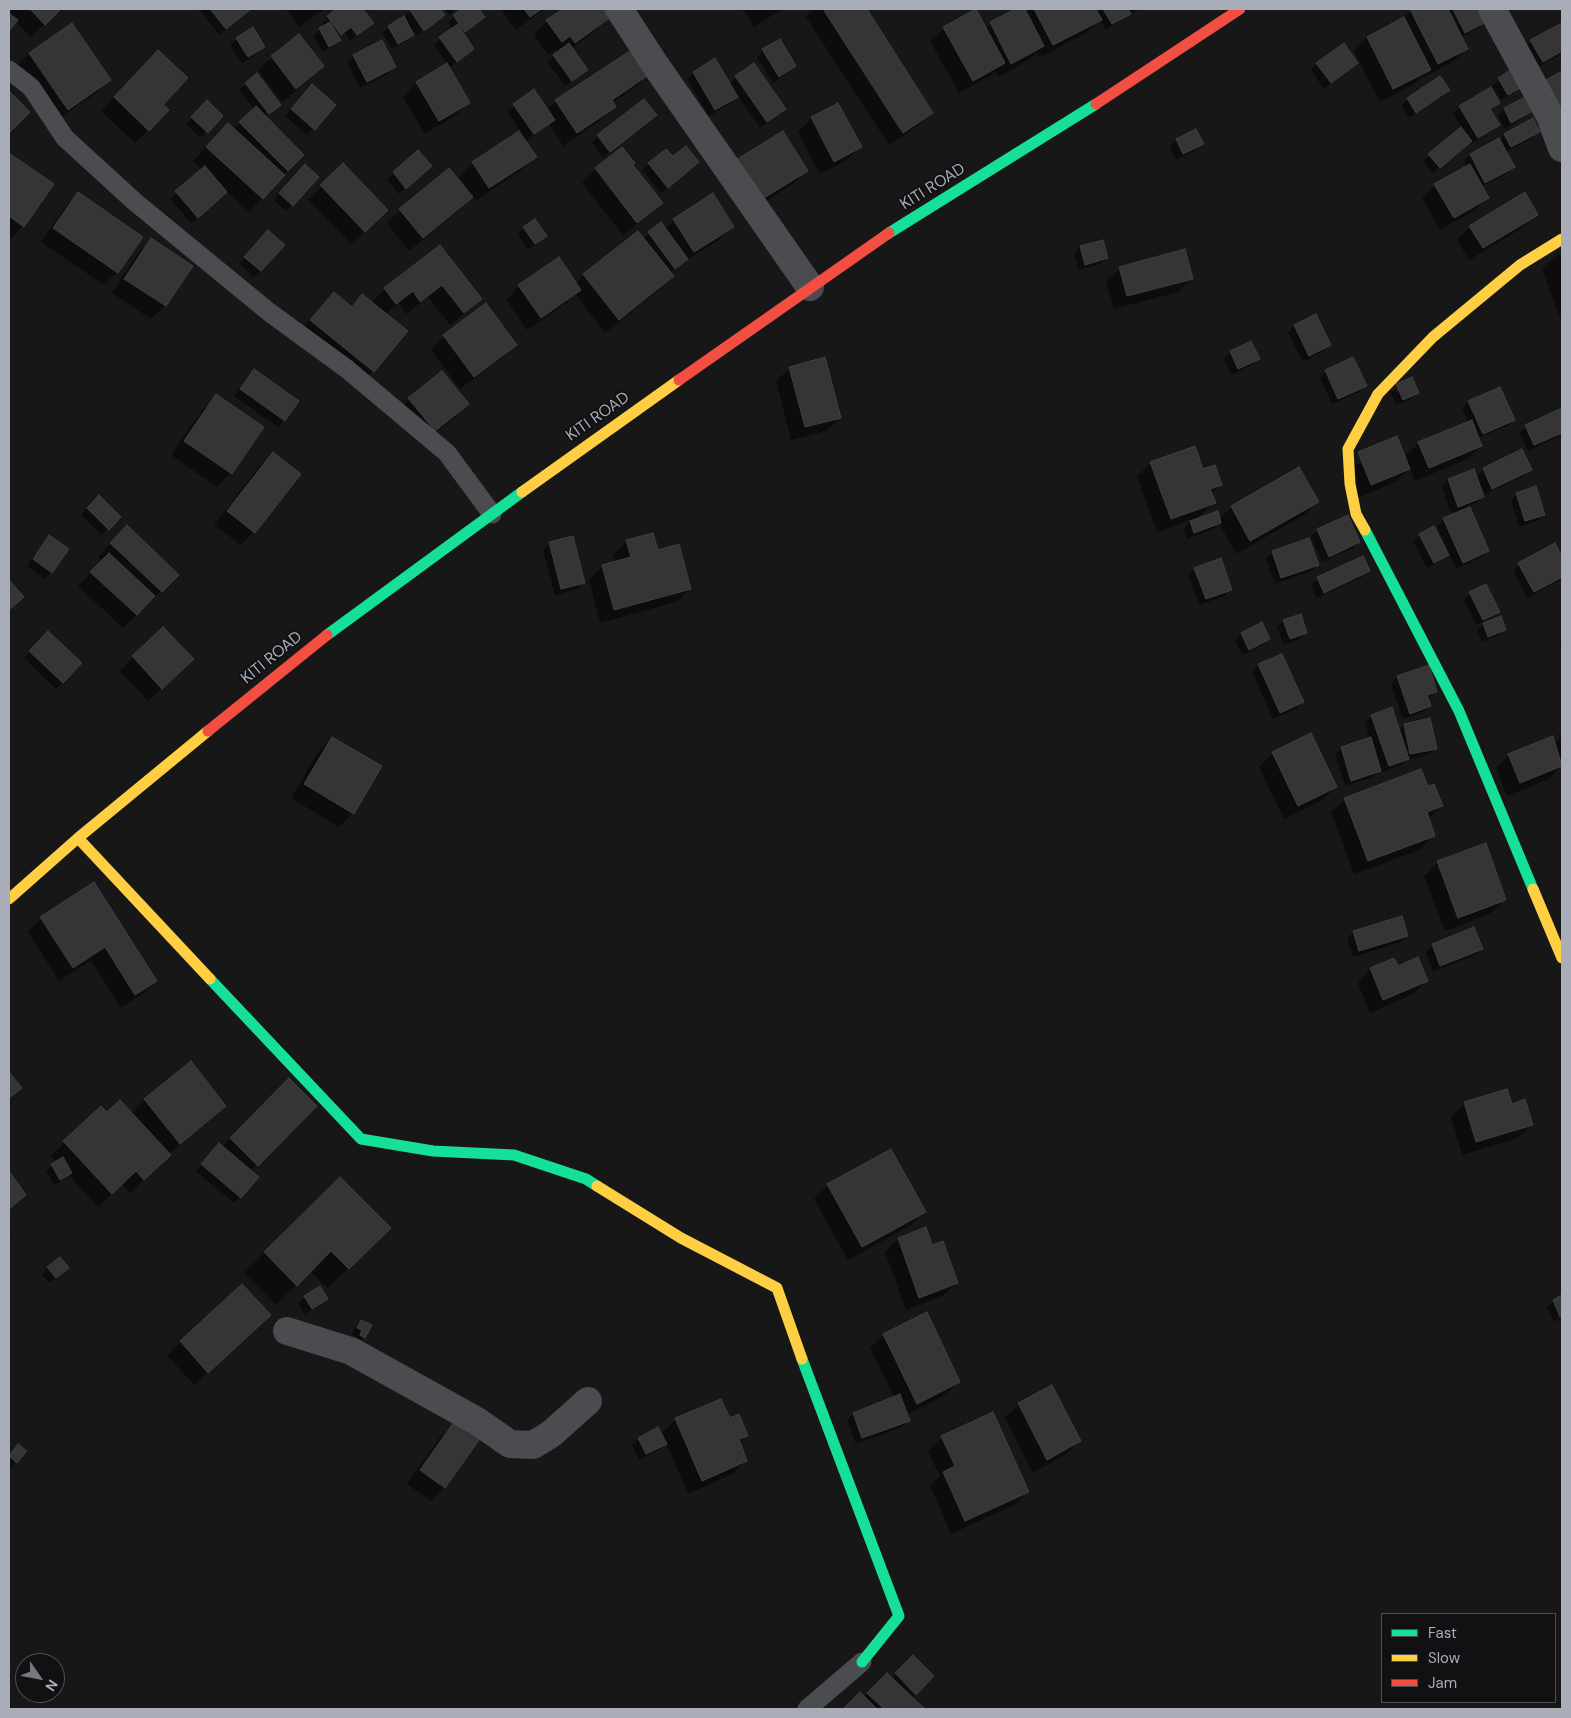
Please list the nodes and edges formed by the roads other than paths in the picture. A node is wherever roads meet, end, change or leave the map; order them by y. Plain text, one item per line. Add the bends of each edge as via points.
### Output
1 (619, 9) edge
2 (1240, 9) edge
3 (1492, 9) edge
4 (9, 70) edge
5 (1562, 148) edge
6 (1562, 239) edge
7 (810, 287) junction
8 (492, 514) junction
9 (78, 838) junction
10 (9, 899) edge
11 (1562, 958) edge
12 (287, 1331) dead end
13 (588, 1401) dead end
14 (862, 1662) joint
15 (807, 1709) edge

1 - 7 street
2 - 7 street, KITI ROAD via 1118,92 871,244
3 - 5 street via 1550,116
4 - 8 lane via 31,87 64,138 135,202 270,312 347,368 447,453
6 - 11 street via 1520,264 1434,337 1378,394 1348,450 1356,514 1459,711
7 - 8 street, KITI ROAD
8 - 9 street, KITI ROAD via 330,632
9 - 10 street, KITI ROAD
9 - 14 street via 361,1139 433,1150 514,1155 586,1178 681,1238 777,1288 899,1616
12 - 13 street via 351,1351 477,1421 510,1444 533,1446
14 - 15 lane

